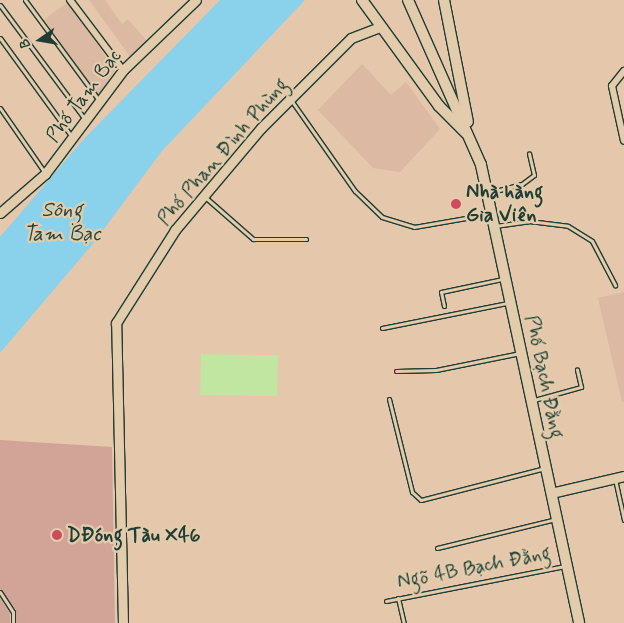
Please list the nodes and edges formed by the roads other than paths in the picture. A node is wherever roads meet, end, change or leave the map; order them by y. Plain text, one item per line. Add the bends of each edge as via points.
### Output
1 (25, 0) edge
2 (70, 0) edge
3 (196, 0) edge
4 (362, 0) edge
5 (408, 0) edge
6 (444, 0) edge
7 (0, 5) edge
8 (379, 27) junction
9 (0, 38) edge
10 (123, 70) junction
11 (624, 72) edge
12 (291, 99) junction
13 (100, 102) junction
14 (0, 108) edge
15 (87, 123) junction
16 (74, 139) junction
17 (472, 139) junction
18 (624, 141) edge
19 (529, 154) dead end
20 (45, 174) junction
21 (487, 193) junction
22 (204, 196) junction
23 (0, 213) edge
24 (492, 214) junction
25 (494, 226) junction
26 (306, 239) dead end
27 (506, 278) junction
28 (615, 285) dead end
29 (510, 302) junction
30 (444, 306) dead end
31 (382, 328) dead end
32 (521, 353) junction
33 (577, 369) dead end
34 (396, 371) dead end
35 (389, 399) dead end
36 (531, 401) junction
37 (545, 468) junction
38 (619, 477) edge
39 (551, 493) junction
40 (556, 518) junction
41 (624, 520) edge
42 (437, 548) dead end
43 (567, 565) junction
44 (0, 592) edge
45 (398, 598) junction
46 (386, 601) dead end
47 (13, 623) edge
48 (123, 623) edge
49 (404, 623) edge
50 (579, 623) edge

1 - 13 lane
2 - 10 street
3 - 10 street, Phố Tam Bạc
4 - 8 main road, Phố Bạch Đằng
5 - 17 main road, Phố Bạch Đằng
6 - 17 main road, Phố Bạch Đằng
7 - 15 lane
8 - 12 street, Phố Phan Đình Phùng via 351,38
8 - 17 main road, Phố Bạch Đằng via 440,106
9 - 16 lane
10 - 13 street, Phố Tam Bạc
11 - 18 street via 612,86
12 - 22 street, Phố Phan Đình Phùng
12 - 24 lane via 355,191 382,217 414,227
13 - 15 street, Phố Tam Bạc
14 - 20 lane
15 - 16 street, Phố Tam Bạc
16 - 20 street, Phố Tam Bạc
17 - 21 main road, Phố Bạch Đằng
19 - 21 lane via 534,175 522,184
20 - 23 street, Phố Tam Bạc
21 - 24 main road, Phố Bạch Đằng
22 - 26 lane via 254,239
22 - 48 street, Phố Phan Đình Phùng via 175,230 116,323
24 - 25 main road, Phố Bạch Đằng
25 - 27 main road, Phố Bạch Đằng
25 - 28 lane via 529,221 568,226 592,241
27 - 29 main road, Phố Bạch Đằng
27 - 30 lane via 441,292
29 - 31 lane
29 - 32 main road, Phố Bạch Đằng
32 - 34 lane via 436,370
32 - 36 main road, Phố Bạch Đằng
33 - 36 lane via 581,386
35 - 37 lane via 412,492 421,500
36 - 37 main road, Phố Bạch Đằng
37 - 39 main road, Phố Bạch Đằng
38 - 39 street
38 - 41 lane
39 - 40 main road, Phố Bạch Đằng
40 - 42 lane
40 - 43 main road, Phố Bạch Đằng
43 - 45 lane, Ngõ 4B Bạch Đằng
43 - 50 main road, Phố Bạch Đằng
44 - 47 lane via 13,612
45 - 46 lane, Ngõ 4B Bạch Đằng
45 - 49 lane

